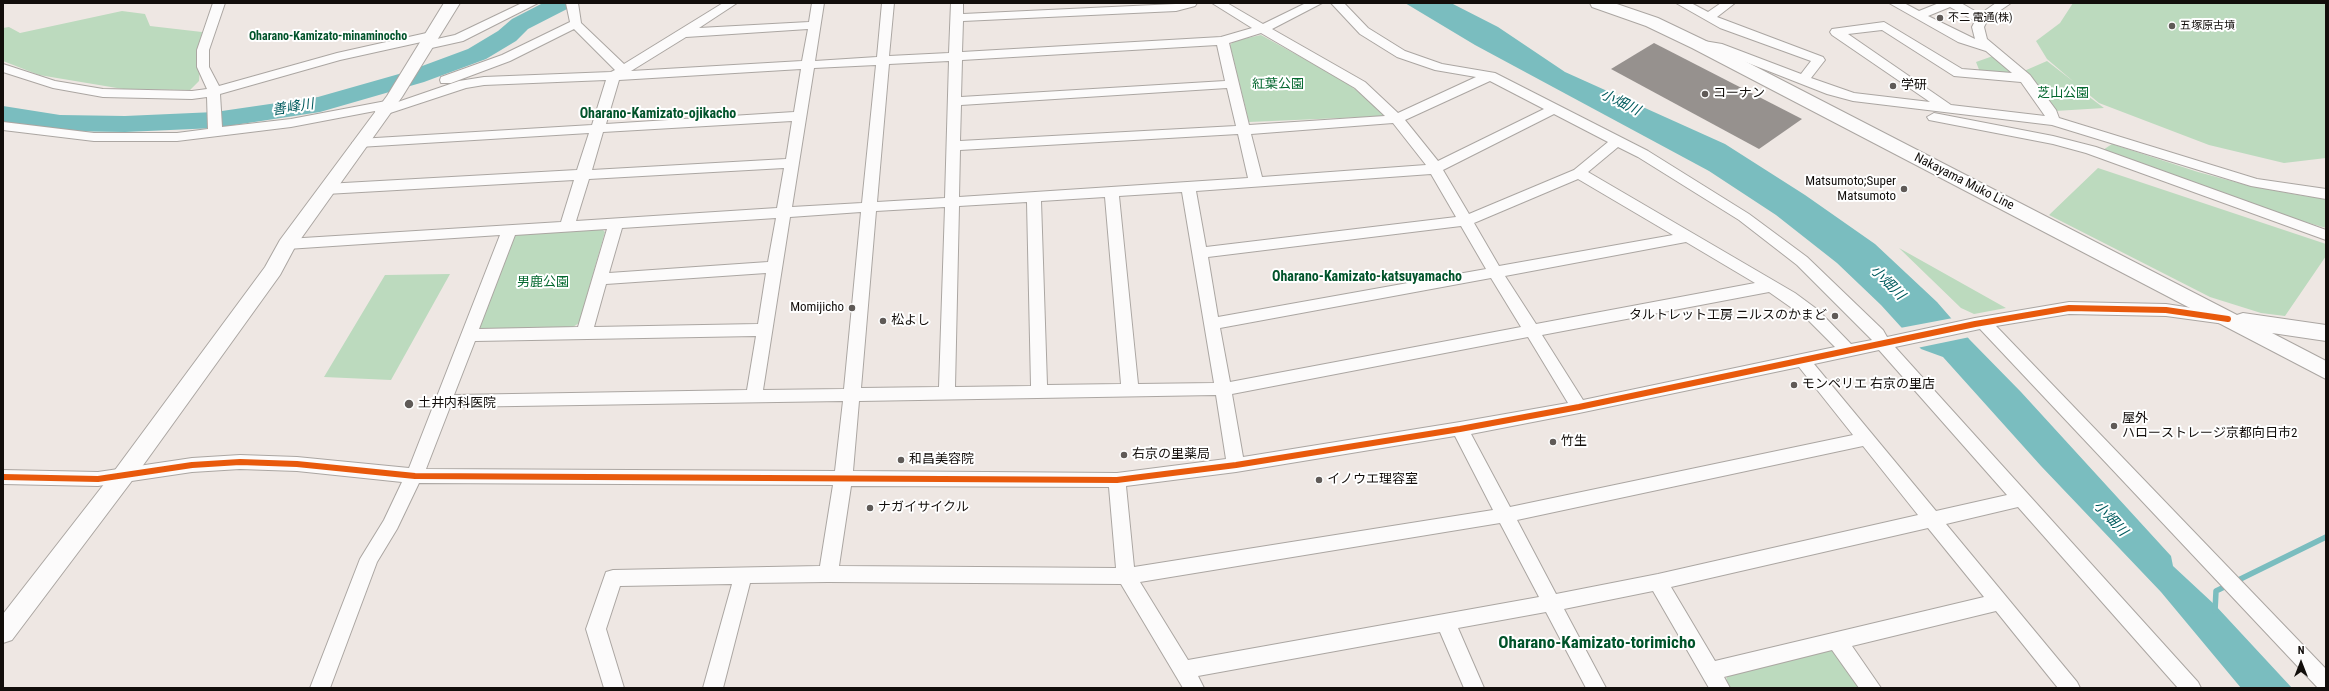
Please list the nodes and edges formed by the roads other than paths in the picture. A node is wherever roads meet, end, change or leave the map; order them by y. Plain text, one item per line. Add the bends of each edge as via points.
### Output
1 (218, 3) edge
2 (452, 3) edge
3 (532, 3) edge
4 (572, 3) edge
5 (731, 3) edge
6 (818, 3) edge
7 (888, 3) edge
8 (957, 3) edge
9 (1192, 3) edge
10 (1218, 3) edge
11 (1316, 3) edge
12 (1337, 3) edge
13 (1598, 3) edge
14 (1682, 3) edge
15 (1729, 3) edge
16 (1895, 3) edge
17 (1949, 3) edge
18 (1952, 3) edge
19 (2005, 3) edge
20 (1920, 15) junction
21 (1709, 17) junction
22 (956, 18) junction
23 (1982, 20) junction
24 (576, 23) junction
25 (815, 25) junction
26 (1262, 29) junction
27 (682, 33) junction
28 (1222, 41) junction
29 (427, 44) junction
30 (1698, 44) junction
31 (1989, 48) junction
32 (955, 56) junction
33 (882, 60) junction
34 (808, 65) junction
35 (3, 68) edge
36 (618, 73) junction
37 (1490, 76) junction
38 (2025, 78) junction
39 (1803, 80) junction
40 (1232, 84) junction
41 (212, 94) junction
42 (954, 101) junction
43 (1882, 101) junction
44 (387, 104) junction
45 (1554, 109) junction
46 (1949, 109) junction
47 (800, 116) junction
48 (1396, 119) junction
49 (2053, 121) junction
50 (3, 126) edge
51 (598, 128) junction
52 (1243, 130) junction
53 (215, 131) dead end
54 (1618, 140) junction
55 (359, 142) junction
56 (953, 146) junction
57 (792, 163) junction
58 (1434, 169) junction
59 (1579, 173) junction
60 (583, 175) junction
61 (1256, 183) junction
62 (1188, 187) junction
63 (326, 190) junction
64 (1112, 192) junction
65 (2326, 194) edge
66 (1034, 197) junction
67 (952, 202) junction
68 (869, 207) junction
69 (784, 212) junction
70 (1466, 221) junction
71 (616, 223) junction
72 (567, 226) junction
73 (509, 230) junction
74 (2326, 235) edge
75 (1687, 237) junction
76 (287, 244) junction
77 (1200, 253) junction
78 (776, 267) junction
79 (1495, 272) junction
80 (600, 279) junction
81 (1770, 286) junction
82 (2228, 319) junction
83 (1213, 324) junction
84 (1979, 324) junction
85 (766, 330) junction
86 (1532, 331) junction
87 (2326, 333) edge
88 (584, 334) junction
89 (470, 335) junction
90 (1889, 343) junction
91 (1848, 351) junction
92 (1802, 360) junction
93 (2326, 371) edge
94 (1224, 389) junction
95 (1130, 391) junction
96 (852, 393) junction
97 (1039, 393) junction
98 (947, 394) junction
99 (754, 395) junction
100 (444, 401) junction
101 (1579, 407) junction
102 (1460, 429) junction
103 (1866, 439) junction
104 (1236, 465) junction
105 (123, 476) junction
106 (414, 476) junction
107 (3, 477) edge
108 (843, 479) junction
109 (1117, 480) junction
110 (2022, 499) junction
111 (1506, 515) junction
112 (1932, 519) junction
113 (828, 574) junction
114 (743, 576) junction
115 (1126, 576) junction
116 (1658, 582) junction
117 (1999, 602) junction
118 (1551, 603) junction
119 (1446, 623) junction
120 (3, 632) edge
121 (1838, 640) junction
122 (1184, 670) junction
123 (1710, 671) junction
124 (2326, 683) edge
125 (320, 688) edge
126 (614, 688) edge
127 (713, 688) edge
128 (1194, 688) edge
129 (1474, 688) edge
130 (1596, 688) edge
131 (1720, 688) edge
132 (1871, 688) edge
133 (2070, 688) edge
134 (2190, 688) edge

1 - 41 street via 203,50 203,67 213,87
2 - 29 street
3 - 29 street via 458,38
4 - 24 street
5 - 27 street
6 - 25 street
7 - 33 street
8 - 22 street
9 - 22 street via 1176,7
10 - 26 street
11 - 26 street
12 - 37 street via 1364,31 1401,54 1440,67
13 - 30 main road, Nakayama Muko Line via 1652,22
14 - 21 street
15 - 21 street
16 - 20 street
17 - 20 street
18 - 23 street
19 - 23 street
20 - 31 street via 1962,39
21 - 39 street via 1819,60
22 - 32 street
23 - 31 street via 1978,33
24 - 36 street
24 - 44 street via 506,58 402,94
25 - 27 street
25 - 34 street
26 - 28 street
26 - 48 street via 1360,85
27 - 36 street
28 - 32 street
28 - 40 street
29 - 41 street via 337,57
29 - 44 street
30 - 39 street via 1718,47
30 - 82 main road, Nakayama Muko Line
31 - 38 street
32 - 33 street
32 - 42 street
33 - 34 street
33 - 68 street
34 - 36 street
34 - 47 street
35 - 41 street via 53,84 103,93 165,96
36 - 44 street via 484,80
36 - 51 street
37 - 45 street
37 - 48 street
38 - 46 street via 1959,73 1884,26 1836,32
38 - 49 street via 2051,113
39 - 43 street via 1853,97
40 - 42 street
40 - 52 street
41 - 53 street
42 - 56 street
43 - 46 street
43 - 74 street via 1916,113 2091,150
44 - 50 street via 277,125 177,137 72,135
44 - 55 street
45 - 54 street
45 - 58 street
46 - 49 street
47 - 51 street
47 - 57 street
48 - 52 street
48 - 58 street via 1431,161
49 - 65 street via 2256,183
51 - 55 street
51 - 60 street
52 - 56 street
52 - 61 street
54 - 59 street
54 - 90 street via 1708,193 1802,261
55 - 63 street
56 - 67 street
57 - 60 street
57 - 69 street
58 - 61 street
58 - 70 street
59 - 70 street
59 - 75 street
60 - 63 street
60 - 72 street
61 - 62 street
62 - 64 street
62 - 77 street
63 - 76 street
64 - 66 street
64 - 95 street
66 - 67 street
66 - 97 street
67 - 68 street
67 - 98 street
68 - 69 street
68 - 96 street
69 - 71 street
69 - 78 street
70 - 77 street
70 - 79 street
71 - 72 street
71 - 80 street
72 - 73 street
73 - 76 street
73 - 89 street
75 - 79 street
75 - 81 street
76 - 105 street via 273,270
77 - 83 street
78 - 80 street
78 - 85 street
79 - 83 street
79 - 86 street
80 - 88 street
81 - 86 street
81 - 91 street via 1799,303
82 - 84 street via 2166,310 2069,308
82 - 87 main road
82 - 93 main road, Nakayama Muko Line
83 - 94 street
84 - 90 street
84 - 124 street
85 - 88 street
85 - 99 street
86 - 94 street
86 - 101 street
88 - 89 street
89 - 100 street
90 - 91 street
90 - 110 street
91 - 92 street
92 - 101 street
92 - 103 street
94 - 95 street
94 - 104 street
95 - 97 street
96 - 98 street
96 - 99 street
96 - 108 street
97 - 98 street
99 - 100 street
100 - 106 street
101 - 102 street
102 - 104 street
102 - 111 street
103 - 111 street
103 - 112 street
104 - 109 street
105 - 106 street via 145,470 240,462 297,464
105 - 107 street via 44,480
105 - 120 street
106 - 108 street
106 - 125 street via 369,560
108 - 109 street
108 - 113 street
109 - 115 street
110 - 112 street
110 - 134 street
111 - 115 street
111 - 118 street
112 - 116 street
112 - 117 street
113 - 114 street
113 - 115 street
114 - 126 street via 613,578 596,629
114 - 127 street
115 - 122 street
116 - 118 street
116 - 123 street
117 - 121 street
117 - 133 street
118 - 119 street
118 - 130 street
119 - 122 street
119 - 129 street
121 - 123 street
121 - 132 street
122 - 128 street
123 - 131 street

